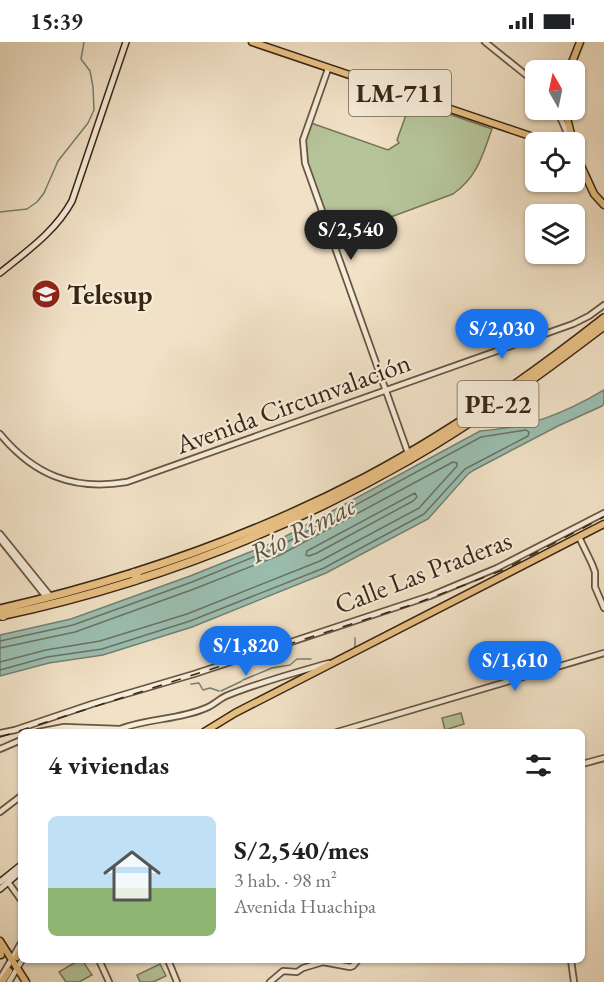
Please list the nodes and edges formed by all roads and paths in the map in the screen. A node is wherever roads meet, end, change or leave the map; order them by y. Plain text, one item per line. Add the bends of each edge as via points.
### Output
1 (126, 42) edge
2 (246, 42) edge
3 (252, 42) edge
4 (484, 42) edge
5 (580, 42) edge
6 (573, 60) edge
7 (328, 70) junction
8 (525, 74) edge
9 (525, 134) edge
10 (525, 136) edge
11 (585, 173) edge
12 (604, 204) edge
13 (0, 273) edge
14 (604, 305) edge
15 (604, 318) edge
16 (604, 326) edge
17 (384, 391) junction
18 (0, 434) edge
19 (408, 453) junction
20 (386, 472) junction
21 (604, 513) edge
22 (604, 525) edge
23 (0, 534) edge
24 (579, 538) junction
25 (0, 539) edge
26 (554, 551) junction
27 (135, 576) junction
28 (49, 598) junction
29 (604, 608) edge
30 (1, 613) edge
31 (604, 653) edge
32 (343, 659) junction
33 (38, 722) junction
34 (39, 729) edge
35 (63, 729) edge
36 (110, 729) edge
37 (121, 729) edge
38 (211, 729) edge
39 (212, 729) edge
40 (348, 729) edge
41 (0, 733) edge
42 (18, 741) edge
43 (0, 749) edge
44 (604, 758) edge
45 (585, 763) edge
46 (18, 798) edge
47 (0, 812) edge
48 (18, 867) edge
49 (18, 874) edge
50 (0, 882) edge
51 (8, 882) junction
52 (0, 889) edge
53 (18, 896) edge
54 (0, 941) edge
55 (0, 951) edge
56 (100, 963) edge
57 (169, 963) edge
58 (315, 963) edge
59 (324, 963) edge
60 (356, 963) edge
61 (571, 963) edge
62 (14, 965) edge
63 (4, 981) edge
64 (25, 982) edge
65 (109, 982) edge
66 (177, 982) edge
67 (270, 982) edge
68 (574, 982) edge

1 - 13 main road via 66,213 48,234
2 - 7 main road, LM-711
3 - 7 main road, LM-711
4 - 8 street
5 - 6 main road
7 - 9 main road, LM-711
7 - 10 main road, LM-711
7 - 17 street via 303,140 305,163
11 - 12 main road
14 - 17 street, Avenida Circunvalación via 573,324
15 - 19 highway, PE-22 via 537,370
16 - 20 highway, PE-22 via 493,408
17 - 18 street, Avenida Circunvalación via 143,477 110,485 79,484 44,472
17 - 19 street
19 - 20 highway
19 - 27 highway, PE-22 via 283,516
20 - 27 highway, PE-22 via 286,522 198,559
21 - 33 street, Calle Las Praderas via 450,588
22 - 24 main road
23 - 28 street
24 - 26 main road
24 - 29 street via 595,572 595,587
25 - 28 street
26 - 32 main road
26 - 39 main road
27 - 28 highway, PE-22
27 - 30 highway, PE-22 via 76,599
28 - 30 highway, PE-22
31 - 40 street
32 - 37 street via 256,685 206,708 141,721
32 - 38 main road
33 - 34 street
33 - 41 street, Calle Las Praderas
35 - 36 street
42 - 43 street
44 - 45 street
46 - 47 street
48 - 50 main road
49 - 51 main road
51 - 52 main road
51 - 53 street
54 - 62 main road
55 - 62 main road
56 - 65 street
57 - 66 street
58 - 67 street via 297,972 283,971
59 - 60 street via 350,967
61 - 68 street
62 - 63 main road
62 - 64 main road

